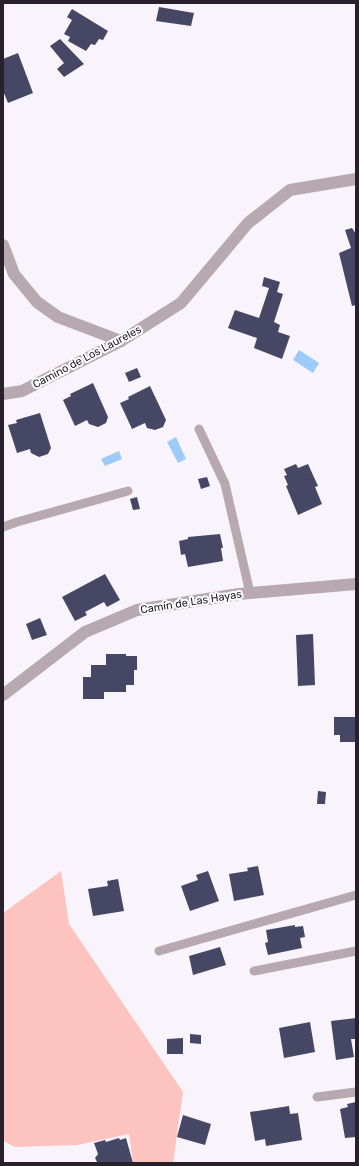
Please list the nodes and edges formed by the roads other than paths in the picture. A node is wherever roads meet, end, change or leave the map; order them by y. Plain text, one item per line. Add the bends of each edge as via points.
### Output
1 (356, 179) edge
2 (3, 245) edge
3 (121, 342) junction
4 (3, 394) edge
5 (199, 429) dead end
6 (128, 491) dead end
7 (3, 527) edge
8 (356, 584) edge
9 (250, 593) junction
10 (3, 695) edge
11 (356, 895) edge
12 (159, 951) dead end
13 (356, 952) edge
14 (254, 971) dead end
15 (356, 1092) edge
16 (317, 1097) dead end

1 - 3 street, Camino de Los Laureles via 290,190 248,223 181,303
2 - 3 street via 14,274 37,302 58,317
3 - 4 street, Camino de Los Laureles via 22,391
5 - 9 lane via 225,484
6 - 7 lane
8 - 9 street, Camín de Las Hayas
9 - 10 street, Camín de Las Hayas via 137,610 84,632
11 - 12 lane
13 - 14 lane
15 - 16 lane

